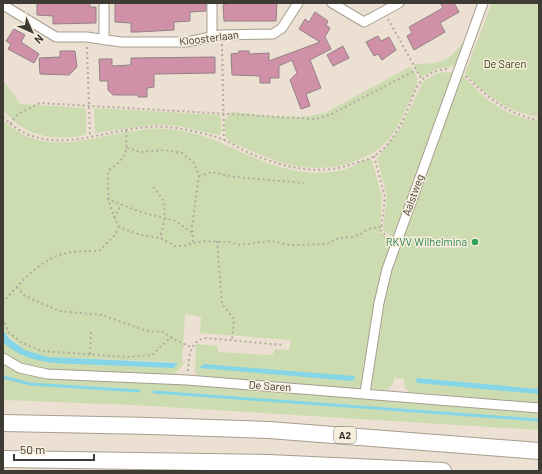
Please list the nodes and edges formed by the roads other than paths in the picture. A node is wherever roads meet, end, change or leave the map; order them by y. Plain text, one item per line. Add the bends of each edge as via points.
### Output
1 (104, 3) edge
2 (212, 3) edge
3 (298, 3) edge
4 (332, 3) edge
5 (399, 3) edge
6 (483, 3) edge
7 (3, 6) edge
8 (212, 37) junction
9 (104, 40) junction
10 (3, 358) edge
11 (365, 393) junction
12 (539, 408) edge
13 (3, 423) edge
14 (539, 452) edge
15 (3, 459) edge
16 (443, 471) edge

1 - 9 street
2 - 8 street
3 - 8 street, Kloosterlaan via 282,28 272,34
4 - 5 street via 364,22
6 - 11 street, Aalstweg via 396,242 379,303
7 - 9 street, Kloosterlaan via 56,37
8 - 9 street, Kloosterlaan via 186,42
10 - 11 street, De Saren via 20,368 47,374 187,380
11 - 12 street, De Saren
13 - 14 highway, A2 via 269,430
15 - 16 highway via 268,463

